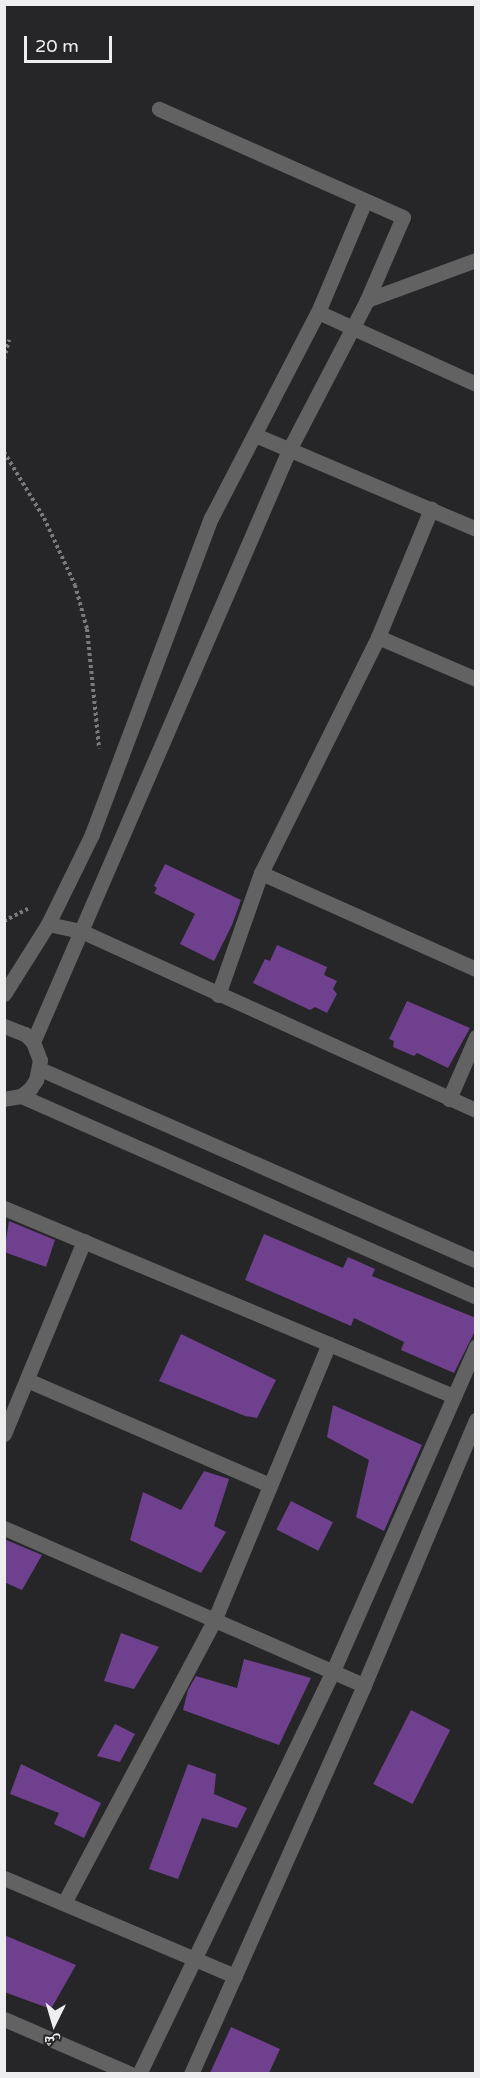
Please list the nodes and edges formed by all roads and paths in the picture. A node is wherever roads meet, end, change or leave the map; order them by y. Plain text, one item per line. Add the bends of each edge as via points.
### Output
1 (159, 109) dead end
2 (365, 201) junction
3 (476, 260) edge
4 (367, 300) junction
5 (318, 312) junction
6 (352, 329) junction
7 (9, 340) dead end
8 (4, 359) edge
9 (476, 384) edge
10 (255, 435) junction
11 (289, 450) junction
12 (4, 452) edge
13 (431, 509) junction
14 (476, 529) edge
15 (378, 638) junction
16 (476, 679) edge
17 (100, 756) dead end
18 (261, 873) junction
19 (38, 903) dead end
20 (4, 921) edge
21 (48, 924) junction
22 (81, 931) junction
23 (476, 969) edge
24 (4, 994) edge
25 (218, 995) junction
26 (4, 1026) edge
27 (476, 1037) edge
28 (33, 1042) junction
29 (40, 1069) junction
30 (449, 1099) junction
31 (10, 1100) edge
32 (476, 1110) edge
33 (4, 1208) edge
34 (84, 1241) junction
35 (476, 1260) edge
36 (476, 1297) edge
37 (328, 1344) junction
38 (476, 1346) edge
39 (27, 1380) junction
40 (453, 1396) junction
41 (476, 1420) edge
42 (4, 1434) edge
43 (270, 1485) junction
44 (4, 1528) edge
45 (214, 1621) junction
46 (332, 1673) junction
47 (364, 1685) junction
48 (4, 1878) edge
49 (64, 1903) junction
50 (196, 1959) junction
51 (235, 1976) junction
52 (4, 2019) edge
53 (131, 2073) edge
54 (139, 2073) edge
55 (191, 2073) edge

1 - 2 street
2 - 4 street via 403,217
2 - 5 street
3 - 4 street
4 - 6 street
5 - 6 street
5 - 10 street
6 - 9 street
6 - 11 street
7 - 8 path
10 - 11 street
10 - 21 street via 211,518 92,834
11 - 13 street
11 - 22 street
12 - 17 path via 44,518 75,585 89,639
13 - 14 street
13 - 15 street
15 - 16 street
15 - 18 street
18 - 23 street
18 - 25 street
19 - 20 path via 20,916
21 - 22 street
21 - 24 street
22 - 25 street
22 - 28 street
25 - 30 street
26 - 28 street via 25,1034
27 - 30 street
28 - 29 street
29 - 31 street via 36,1080
29 - 35 street
30 - 32 street
31 - 36 street
33 - 34 street
34 - 37 street
34 - 39 street
37 - 40 street
37 - 43 street
38 - 40 street
39 - 42 street
39 - 43 street
40 - 46 street
41 - 47 street
43 - 45 street
44 - 45 street
45 - 46 street
45 - 49 street
46 - 47 street
46 - 50 street
47 - 51 street
48 - 49 street
49 - 50 street
50 - 51 street
50 - 54 street
51 - 55 street
52 - 53 street

